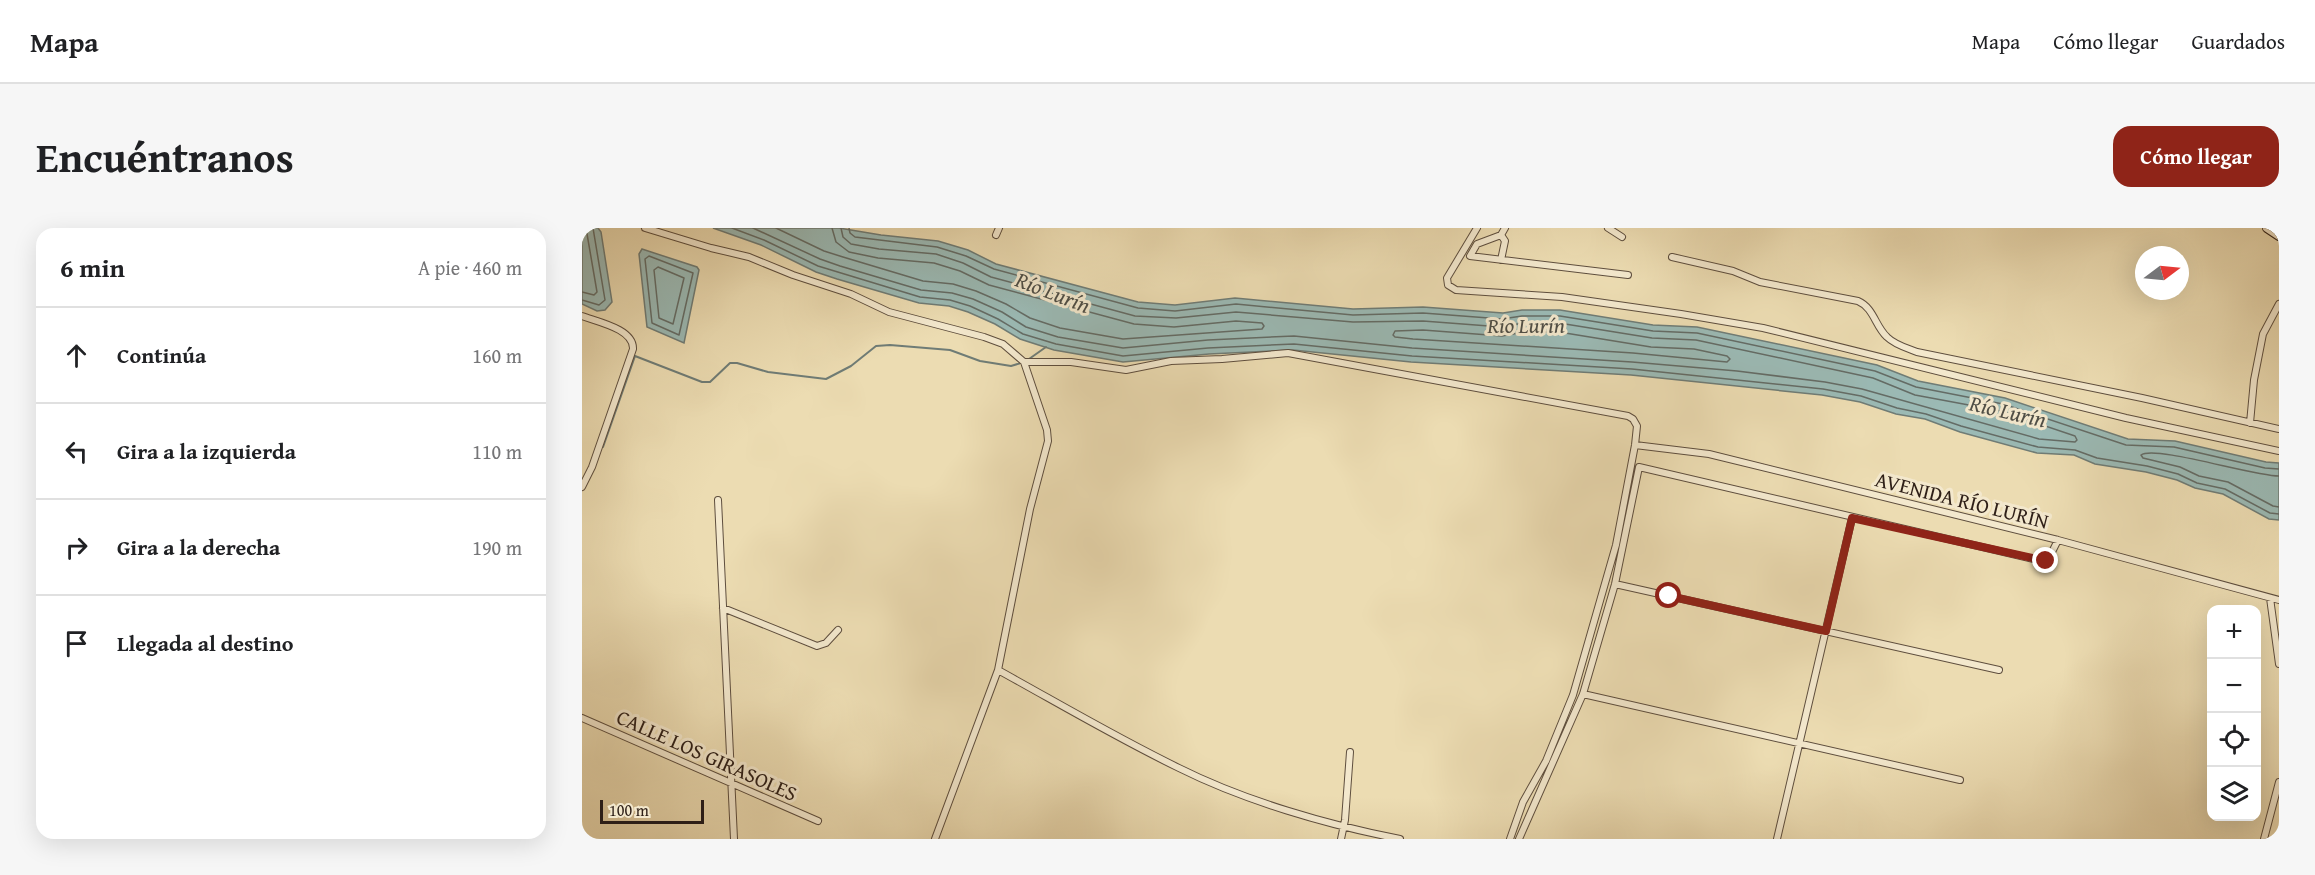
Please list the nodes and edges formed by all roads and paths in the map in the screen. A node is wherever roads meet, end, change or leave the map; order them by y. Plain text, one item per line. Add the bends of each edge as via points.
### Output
1 (645, 228) edge
2 (999, 228) edge
3 (1477, 228) edge
4 (1505, 228) edge
5 (1608, 228) edge
6 (2267, 228) edge
7 (996, 235) dead end
8 (1501, 235) junction
9 (2279, 236) edge
10 (1622, 237) dead end
11 (1672, 256) dead end
12 (1501, 260) junction
13 (1628, 275) dead end
14 (2279, 304) edge
15 (582, 316) edge
16 (1024, 362) junction
17 (2250, 423) junction
18 (2279, 429) edge
19 (1635, 445) junction
20 (2279, 451) edge
21 (582, 487) edge
22 (718, 500) dead end
23 (1852, 518) junction
24 (2058, 540) junction
25 (1615, 584) junction
26 (2270, 598) junction
27 (2279, 600) edge
28 (723, 608) junction
29 (838, 630) dead end
30 (1826, 631) junction
31 (2279, 664) edge
32 (998, 670) junction
33 (1999, 670) dead end
34 (1583, 694) junction
35 (582, 718) edge
36 (1799, 743) junction
37 (1350, 752) dead end
38 (1959, 780) dead end
39 (2279, 782) edge
40 (733, 784) junction
41 (818, 821) dead end
42 (1343, 828) junction
43 (734, 839) edge
44 (935, 839) edge
45 (1341, 839) edge
46 (1400, 839) edge
47 (1510, 839) edge
48 (1519, 839) edge
49 (1777, 839) edge
50 (2264, 839) edge

1 - 16 street via 749,257 889,312 984,337 1003,344
2 - 7 street
3 - 20 street via 1447,278 1448,285 1456,290 1562,297 1763,328 2126,418
4 - 8 street
5 - 10 street
6 - 9 main road
8 - 12 street via 1505,241
8 - 12 street via 1477,244 1470,256
11 - 17 street via 1760,282 1865,304 1886,337 1917,352
12 - 13 street
14 - 17 street via 2263,334
15 - 21 street via 630,337 633,343
16 - 19 street via 1071,362 1126,370 1171,360 1293,354 1628,416 1637,426
16 - 32 street via 1048,441 1030,509
17 - 18 street
19 - 24 street, AVENIDA RÍO LURÍN via 1709,454
19 - 47 street via 1616,545 1573,696 1546,761 1523,802
22 - 28 street
23 - 24 street via 2042,561 2051,557
23 - 25 street via 1639,467
23 - 30 street
24 - 26 street, AVENIDA RÍO LURÍN
25 - 30 street
25 - 34 street
26 - 27 street, AVENIDA RÍO LURÍN
26 - 31 street
28 - 29 street via 817,646 826,643
28 - 40 street
30 - 33 street
30 - 36 street
32 - 42 street via 1180,769
32 - 44 street
34 - 36 street
34 - 48 street
35 - 40 street, CALLE LOS GIRASOLES
36 - 38 street
36 - 49 street
37 - 42 street
39 - 50 street
40 - 41 street, CALLE LOS GIRASOLES
40 - 43 street
42 - 45 street
42 - 46 street

